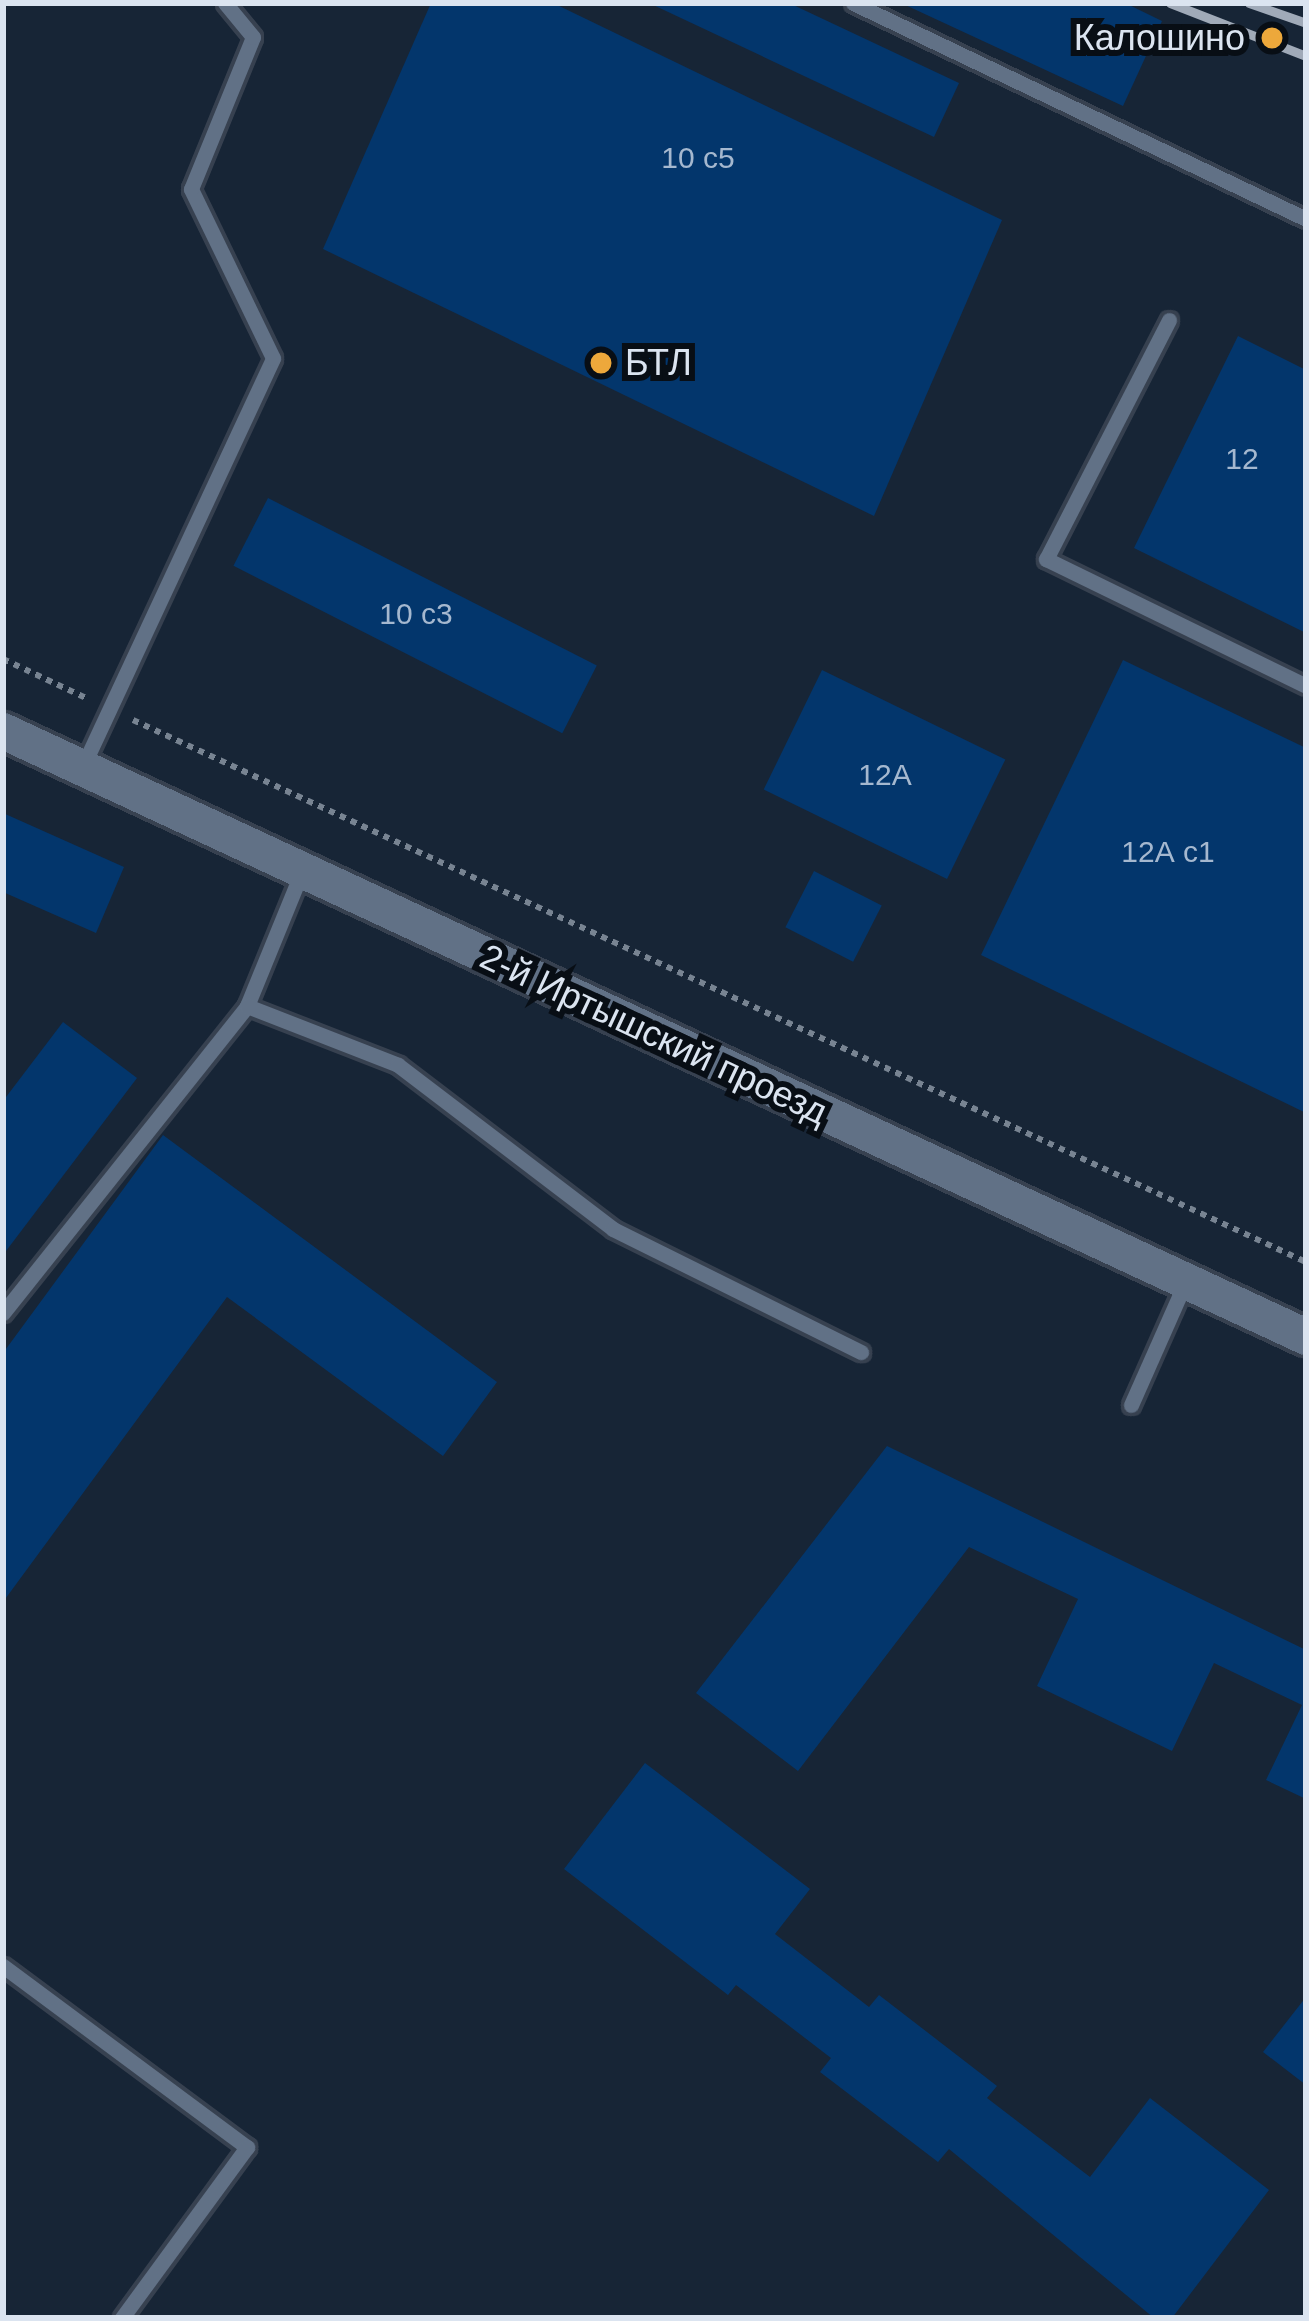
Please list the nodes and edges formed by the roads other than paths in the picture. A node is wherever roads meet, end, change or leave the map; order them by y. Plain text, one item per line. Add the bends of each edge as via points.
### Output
1 (225, 3) edge
2 (853, 3) edge
3 (1306, 219) edge
4 (1169, 320) dead end
5 (1306, 686) edge
6 (3, 731) edge
7 (82, 768) junction
8 (302, 871) junction
9 (247, 1006) junction
10 (1186, 1281) junction
11 (3, 1313) edge
12 (1306, 1337) edge
13 (861, 1352) dead end
14 (1131, 1405) dead end
15 (3, 1966) edge
16 (122, 2318) edge

1 - 7 lane via 253,37 191,189 273,358
2 - 3 lane
4 - 5 lane via 1046,560
6 - 7 street, 2-й Иртышский проезд
7 - 8 street, 2-й Иртышский проезд
8 - 9 lane
8 - 10 street, 2-й Иртышский проезд
9 - 11 lane
9 - 13 lane via 398,1065 613,1228
10 - 12 street, 2-й Иртышский проезд
10 - 14 lane
15 - 16 lane via 247,2147

